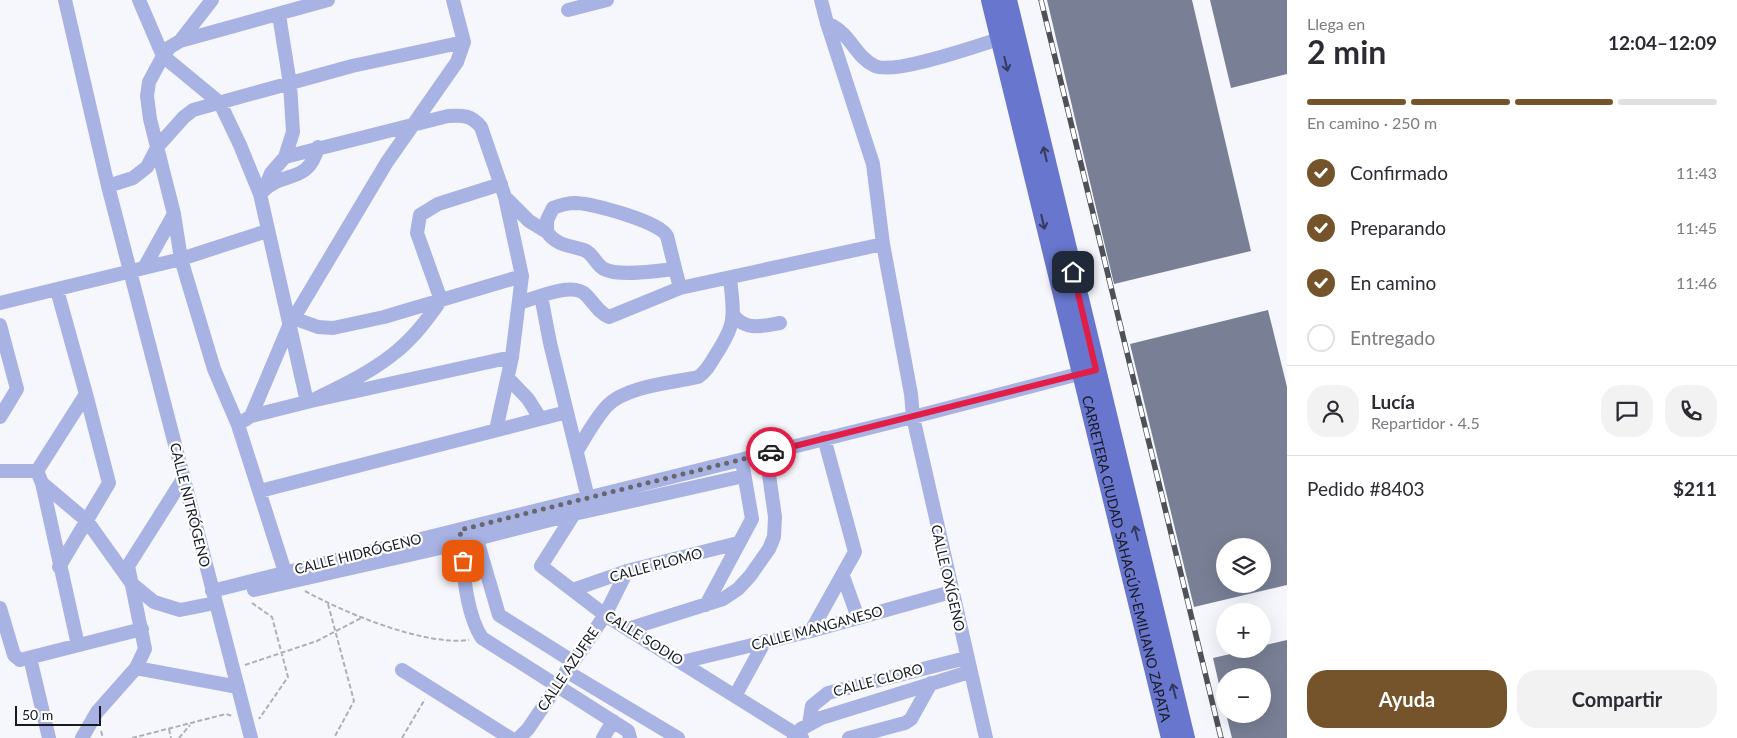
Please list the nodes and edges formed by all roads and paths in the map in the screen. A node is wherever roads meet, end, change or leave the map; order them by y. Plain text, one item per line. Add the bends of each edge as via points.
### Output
1 (65, 0) edge
2 (139, 0) edge
3 (212, 0) edge
4 (453, 0) edge
5 (607, 0) edge
6 (821, 0) edge
7 (990, 0) edge
8 (1008, 0) edge
9 (323, 1) edge
10 (568, 10) dead end
11 (278, 15) junction
12 (827, 23) junction
13 (1000, 39) junction
14 (180, 41) junction
15 (464, 42) junction
16 (163, 56) junction
17 (290, 84) junction
18 (220, 103) junction
19 (414, 124) junction
20 (158, 146) junction
21 (318, 147) junction
22 (285, 157) junction
23 (108, 186) junction
24 (263, 191) junction
25 (503, 191) junction
26 (174, 214) junction
27 (267, 231) junction
28 (547, 232) junction
29 (883, 244) junction
30 (181, 259) junction
31 (674, 269) junction
32 (137, 270) junction
33 (522, 276) junction
34 (730, 278) junction
35 (680, 288) junction
36 (57, 290) junction
37 (541, 296) junction
38 (441, 300) junction
39 (0, 302) edge
40 (519, 304) junction
41 (734, 316) junction
42 (291, 322) junction
43 (780, 323) dead end
44 (0, 325) edge
45 (512, 357) junction
46 (1088, 371) junction
47 (508, 378) junction
48 (86, 394) junction
49 (309, 401) junction
50 (567, 412) junction
51 (251, 416) junction
52 (0, 417) edge
53 (540, 418) junction
54 (913, 418) junction
55 (238, 425) junction
56 (496, 430) junction
57 (824, 438) junction
58 (577, 451) junction
59 (766, 453) junction
60 (742, 459) junction
61 (0, 471) edge
62 (744, 476) junction
63 (39, 477) junction
64 (183, 479) junction
65 (260, 491) junction
66 (588, 498) junction
67 (574, 514) junction
68 (87, 521) junction
69 (456, 540) junction
70 (477, 540) junction
71 (738, 543) junction
72 (60, 567) junction
73 (627, 571) junction
74 (843, 576) junction
75 (286, 577) junction
76 (132, 584) junction
77 (575, 589) junction
78 (951, 592) junction
79 (237, 594) junction
80 (214, 598) junction
81 (328, 604) junction
82 (706, 605) junction
83 (0, 608) edge
84 (605, 615) junction
85 (363, 617) junction
86 (858, 618) junction
87 (142, 629) junction
88 (628, 629) junction
89 (811, 631) junction
90 (335, 633) junction
91 (482, 638) junction
92 (766, 641) junction
93 (78, 645) junction
94 (282, 654) junction
95 (30, 658) junction
96 (966, 658) junction
97 (682, 662) junction
98 (569, 666) junction
99 (136, 668) junction
100 (233, 668) junction
101 (402, 670) dead end
102 (970, 672) junction
103 (930, 683) junction
104 (556, 685) junction
105 (238, 687) junction
106 (431, 688) junction
107 (735, 696) junction
108 (230, 714) dead end
109 (613, 721) junction
110 (191, 724) junction
111 (809, 724) junction
112 (169, 729) junction
113 (251, 735) edge
114 (629, 735) edge
115 (797, 737) edge
116 (49, 738) edge
117 (82, 738) edge
118 (132, 738) edge
119 (171, 738) edge
120 (179, 738) edge
121 (334, 738) edge
122 (402, 738) edge
123 (510, 738) edge
124 (519, 738) edge
125 (603, 738) edge
126 (678, 738) edge
127 (849, 738) edge
128 (986, 738) edge
129 (1170, 738) edge
130 (1186, 738) edge

1 - 23 street, CALLE NITRÓGENO
2 - 16 street
3 - 14 street
4 - 15 street
5 - 10 street
6 - 12 street, CALLE OXÍGENO
7 - 13 main road, CARRETERA CIUDAD SAHAGÚN-EMILIANO ZAPATA
46 -> 8 main road, CARRETERA CIUDAD SAHAGÚN-EMILIANO ZAPATA
9 - 11 street
11 - 14 street
11 - 17 street
12 - 13 street via 839,28 868,61 882,68 938,58
12 - 29 street, CALLE OXÍGENO via 874,164
13 -> 46 main road, CARRETERA CIUDAD SAHAGÚN-EMILIANO ZAPATA
14 - 16 street
15 - 17 street via 377,60
15 - 19 street via 457,62
16 - 18 street
16 - 20 street via 147,96
17 - 18 street
17 - 22 street via 293,132
18 - 20 street via 193,110
18 - 24 street
19 - 21 street
19 - 25 street via 463,115 474,119 481,127
19 - 42 street via 346,228
20 - 23 street via 147,167 133,178
20 - 26 street
21 - 22 street
21 - 24 street via 315,158 305,170
22 - 24 street via 271,173
23 - 32 street, CALLE NITRÓGENO
24 - 27 street
25 - 28 street via 529,221
25 - 33 street
25 - 38 street via 438,204 420,215 417,233
26 - 30 street
26 - 32 street
27 - 30 street
27 - 42 street
28 - 31 street via 560,244 590,253 601,268 608,271
28 - 31 street via 547,220 553,208 574,203 591,205 662,230 667,236
29 - 34 street
29 - 54 street, CALLE OXÍGENO
30 - 32 street
30 - 55 street via 214,369
31 - 35 street
32 - 36 street
32 - 64 street, CALLE NITRÓGENO
33 - 38 street
33 - 40 street
34 - 35 street
34 - 41 street
35 - 37 street via 609,317 580,289
36 - 39 street
36 - 48 street
37 - 40 street
37 - 50 street
38 - 42 street via 333,328
38 - 49 street via 421,328 392,356
40 - 45 street
41 - 43 street via 749,327
41 - 58 street via 731,331 704,373 621,396 600,414
42 - 49 street
42 - 51 street
44 - 52 street via 17,389
45 - 47 street
45 - 49 street
46 - 54 street, CALLE HIDRÓGENO
46 - 129 main road, CARRETERA CIUDAD SAHAGÚN-EMILIANO ZAPATA
130 -> 46 main road, CARRETERA CIUDAD SAHAGÚN-EMILIANO ZAPATA
47 - 53 street
47 - 56 street
48 - 63 street
48 - 68 street via 109,484
49 - 51 street
50 - 53 street
50 - 58 street
51 - 55 street
53 - 56 street
54 - 57 street, CALLE HIDRÓGENO
54 - 78 street, CALLE OXÍGENO
55 - 65 street
56 - 65 street
57 - 59 street, CALLE HIDRÓGENO
57 - 74 street via 853,543 853,557
58 - 66 street
59 - 60 street, CALLE HIDRÓGENO
59 - 82 street via 775,517 774,537 769,549 738,590
60 - 62 street
60 - 66 street, CALLE HIDRÓGENO
61 - 63 street
62 - 67 street
62 - 71 street via 752,518
63 - 68 street
63 - 72 street
64 - 76 street via 128,566
64 - 80 street, CALLE NITRÓGENO
65 - 75 street
66 - 69 street, CALLE HIDRÓGENO
67 - 70 street
67 - 77 street, CALLE SODIO via 541,566
68 - 72 street
68 - 76 street
69 - 70 street
69 - 75 street, CALLE HIDRÓGENO
69 - 75 street
69 - 91 street via 471,613
70 - 98 street via 498,615
71 - 73 street, CALLE PLOMO
71 - 82 street
72 - 93 street
73 - 77 street, CALLE PLOMO
73 - 84 street, CALLE AZUFRE
74 - 86 street
74 - 89 street
75 - 79 street
75 - 80 street, CALLE HIDRÓGENO
75 - 81 path
76 - 80 street via 154,602 180,610
76 - 87 street
77 - 84 street, CALLE SODIO
78 - 86 street, CALLE MANGANESO
78 - 96 street, CALLE OXÍGENO
79 - 80 street
79 - 94 path via 272,617
80 - 100 street, CALLE NITRÓGENO
81 - 85 path
81 - 90 path
82 - 88 street
83 - 95 street via 14,655 20,660
84 - 88 street, CALLE SODIO
84 - 98 street, CALLE AZUFRE
85 - 90 path
85 - 91 path via 414,634 454,642
86 - 89 street, CALLE MANGANESO
87 - 93 street
87 - 99 street via 145,649
88 - 97 street, CALLE SODIO
89 - 92 street, CALLE MANGANESO
90 - 94 path
90 - 121 path via 354,701
91 - 104 street
92 - 97 street, CALLE MANGANESO
92 - 107 street
93 - 95 street
94 - 100 path
94 - 113 path via 288,677
95 - 116 street
96 - 102 street, CALLE OXÍGENO
96 - 111 street, CALLE CLORO via 828,693 812,706
97 - 107 street, CALLE SODIO
98 - 104 street, CALLE AZUFRE
98 - 126 street
99 - 105 street
99 - 117 street via 97,712
100 - 105 street, CALLE NITRÓGENO
101 - 106 street
102 - 103 street
102 - 128 street, CALLE OXÍGENO
103 - 111 street
103 - 127 street via 911,719
104 - 109 street
104 - 124 street, CALLE AZUFRE
105 - 113 street, CALLE NITRÓGENO
106 - 122 path
106 - 123 street
107 - 115 street, CALLE SODIO
108 - 110 path
109 - 114 street
109 - 125 street
110 - 112 path
110 - 120 path
111 - 115 street
112 - 118 path
112 - 119 path

